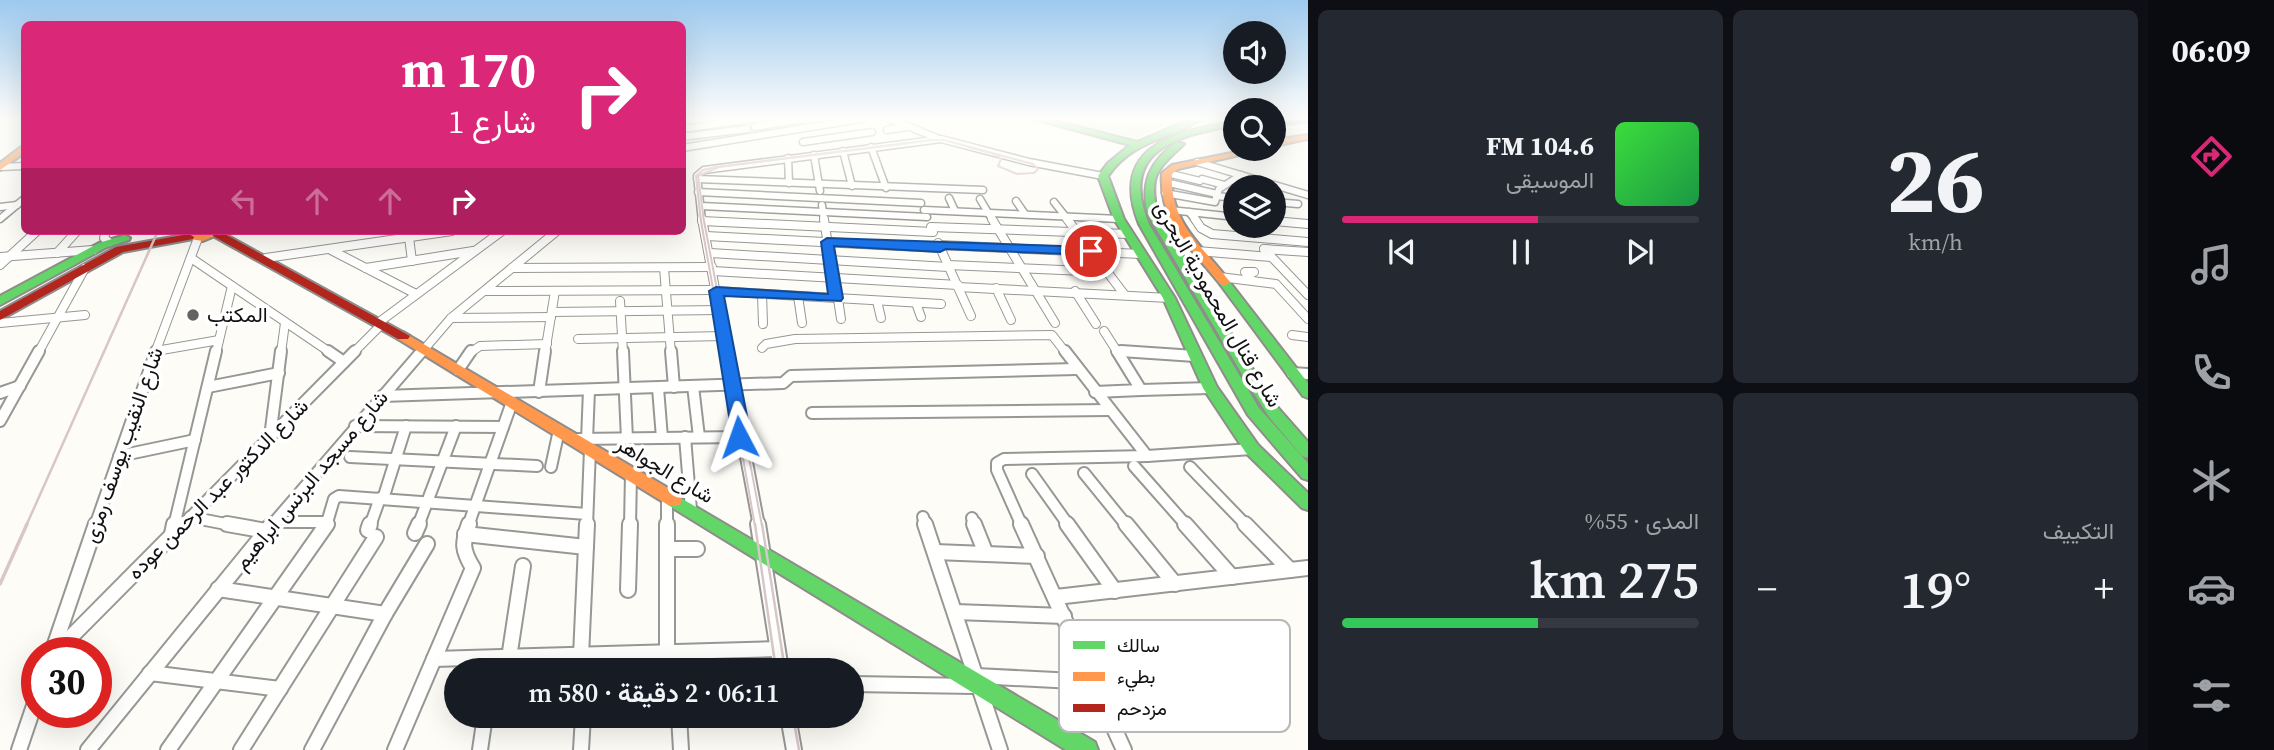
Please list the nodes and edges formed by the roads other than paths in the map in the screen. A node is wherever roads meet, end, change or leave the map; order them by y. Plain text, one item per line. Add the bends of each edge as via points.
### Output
1 (17, 154) edge
2 (816, 154) joint
3 (844, 154) edge
4 (874, 154) edge
5 (998, 154) edge
6 (1126, 154) edge
7 (1150, 154) edge
8 (1165, 154) joint
9 (788, 158) junction
10 (1223, 158) edge
11 (1223, 158) edge
12 (758, 162) junction
13 (1193, 163) junction
14 (21, 166) edge
15 (0, 167) edge
16 (1232, 175) edge
17 (1103, 176) junction
18 (697, 179) junction
19 (759, 182) junction
20 (789, 183) junction
21 (1166, 183) junction
22 (819, 185) junction
23 (1223, 185) edge
24 (852, 186) junction
25 (1223, 187) edge
26 (886, 188) junction
27 (915, 189) junction
28 (1286, 189) edge
29 (698, 192) junction
30 (1308, 195) edge
31 (1217, 197) junction
32 (1223, 197) edge
33 (821, 198) junction
34 (949, 198) dead end
35 (1148, 199) junction
36 (1016, 201) dead end
37 (1054, 202) dead end
38 (1286, 203) edge
39 (1113, 204) junction
40 (1298, 204) dead end
41 (20, 205) edge
42 (0, 206) edge
43 (701, 206) junction
44 (924, 210) junction
45 (823, 211) junction
46 (955, 211) junction
47 (1189, 212) junction
48 (988, 213) junction
49 (1025, 214) junction
50 (1172, 214) junction
51 (1065, 216) junction
52 (1223, 216) edge
53 (0, 219) edge
54 (1119, 219) junction
55 (702, 221) junction
56 (1286, 222) edge
57 (1144, 224) junction
58 (1308, 224) edge
59 (825, 226) junction
60 (932, 229) junction
61 (998, 230) junction
62 (1078, 233) junction
63 (1128, 234) junction
64 (1223, 234) edge
65 (33, 235) edge
66 (73, 235) edge
67 (130, 235) edge
68 (224, 235) edge
69 (419, 235) edge
70 (424, 235) edge
71 (497, 235) edge
72 (551, 235) edge
73 (191, 236) edge
74 (706, 236) junction
75 (108, 237) edge
76 (409, 237) junction
77 (1266, 238) edge
78 (827, 242) junction
79 (1308, 242) edge
80 (940, 247) junction
81 (1009, 247) junction
82 (94, 250) junction
83 (331, 250) junction
84 (477, 250) junction
85 (1091, 251) junction
86 (1197, 251) junction
87 (1303, 251) edge
88 (57, 253) junction
89 (710, 253) junction
90 (1141, 254) junction
91 (10, 256) junction
92 (0, 257) edge
93 (1271, 257) junction
94 (191, 258) junction
95 (266, 258) junction
96 (830, 260) junction
97 (1308, 260) edge
98 (412, 261) junction
99 (0, 265) edge
100 (948, 266) junction
101 (85, 268) junction
102 (366, 268) junction
103 (512, 268) junction
104 (664, 268) junction
105 (1021, 268) junction
106 (713, 269) junction
107 (1107, 272) junction
108 (1220, 277) junction
109 (833, 279) junction
110 (232, 286) junction
111 (958, 286) junction
112 (996, 288) junction
113 (1034, 289) junction
114 (555, 290) junction
115 (666, 290) junction
116 (485, 291) junction
117 (716, 291) junction
118 (1075, 291) junction
119 (762, 294) junction
120 (1124, 294) junction
121 (416, 295) junction
122 (798, 296) junction
123 (1308, 297) edge
124 (837, 298) junction
125 (1169, 298) junction
126 (1289, 298) junction
127 (0, 301) edge
128 (877, 301) junction
129 (916, 303) junction
130 (941, 304) dead end
131 (620, 306) junction
132 (720, 310) junction
133 (667, 311) junction
134 (85, 315) dead end
135 (551, 315) junction
136 (0, 316) edge
137 (971, 316) dead end
138 (921, 317) dead end
139 (58, 318) junction
140 (452, 318) junction
141 (881, 318) dead end
142 (1308, 318) edge
143 (841, 319) dead end
144 (1012, 320) dead end
145 (0, 323) edge
146 (285, 323) junction
147 (1055, 323) dead end
148 (380, 324) junction
149 (763, 324) dead end
150 (802, 324) dead end
151 (1292, 335) dead end
152 (724, 336) junction
153 (670, 337) junction
154 (1308, 337) edge
155 (622, 338) junction
156 (578, 339) dead end
157 (219, 340) junction
158 (547, 344) junction
159 (762, 348) dead end
160 (424, 349) junction
161 (156, 351) junction
162 (1116, 351) junction
163 (1195, 356) junction
164 (344, 362) junction
165 (1076, 369) junction
166 (458, 370) junction
167 (279, 373) junction
168 (1292, 373) junction
169 (1308, 374) edge
170 (735, 385) junction
171 (20, 386) junction
172 (693, 386) junction
173 (208, 387) junction
174 (674, 387) junction
175 (658, 388) junction
176 (1210, 388) junction
177 (624, 389) junction
178 (589, 390) junction
179 (1141, 390) junction
180 (495, 392) junction
181 (539, 392) junction
182 (1095, 392) junction
183 (0, 393) edge
184 (1308, 393) edge
185 (382, 396) junction
186 (512, 402) junction
187 (1109, 410) junction
188 (812, 413) dead end
189 (0, 421) edge
190 (355, 426) junction
191 (406, 426) junction
192 (456, 426) junction
193 (503, 427) junction
194 (559, 430) junction
195 (270, 436) junction
196 (685, 437) junction
197 (699, 437) junction
198 (742, 437) junction
199 (662, 438) junction
200 (627, 439) junction
201 (195, 440) junction
202 (583, 443) junction
203 (1252, 449) junction
204 (1308, 452) edge
205 (119, 456) junction
206 (1147, 456) junction
207 (350, 457) dead end
208 (396, 459) junction
209 (443, 461) junction
210 (490, 463) junction
211 (537, 466) dead end
212 (1134, 466) dead end
213 (551, 467) dead end
214 (1190, 467) dead end
215 (1084, 473) dead end
216 (631, 474) junction
217 (1031, 474) dead end
218 (1308, 474) edge
219 (667, 496) junction
220 (382, 499) junction
221 (427, 503) junction
222 (1308, 503) edge
223 (474, 507) junction
224 (691, 510) junction
225 (587, 514) junction
226 (923, 516) dead end
227 (190, 517) junction
228 (972, 518) dead end
229 (328, 522) junction
230 (269, 527) junction
231 (415, 533) dead end
232 (465, 534) junction
233 (172, 535) junction
234 (427, 544) dead end
235 (586, 547) junction
236 (667, 549) junction
237 (697, 550) dead end
238 (935, 552) junction
239 (764, 554) junction
240 (986, 554) junction
241 (1037, 556) junction
242 (523, 565) dead end
243 (1308, 568) edge
244 (1290, 570) junction
245 (1232, 577) junction
246 (1175, 584) junction
247 (218, 589) junction
248 (628, 590) dead end
249 (1115, 590) junction
250 (1056, 597) junction
251 (276, 598) junction
252 (332, 606) junction
253 (955, 612) junction
254 (385, 614) junction
255 (1064, 616) junction
256 (1066, 620) edge
257 (58, 637) edge
258 (69, 637) edge
259 (777, 649) junction
260 (672, 653) junction
261 (509, 658) edge
262 (584, 658) edge
263 (617, 658) edge
264 (673, 658) edge
265 (778, 658) edge
266 (434, 659) junction
267 (444, 660) edge
268 (150, 673) junction
269 (977, 681) junction
270 (217, 682) junction
271 (1059, 682) edge
272 (864, 684) edge
273 (280, 689) junction
274 (26, 728) edge
275 (483, 728) edge
276 (582, 728) edge
277 (680, 728) edge
278 (790, 728) edge
279 (1116, 732) edge
280 (19, 750) edge
281 (88, 750) edge
282 (169, 750) edge
283 (242, 750) edge
284 (312, 750) edge
285 (395, 750) edge
286 (480, 750) edge
287 (581, 750) edge
288 (681, 750) edge
289 (794, 750) edge
290 (1000, 750) edge
291 (1087, 750) edge
292 (1124, 750) edge

1 - 15 main road
2 - 9 street
2 - 22 street
3 - 24 street
4 - 26 street
5 - 17 street
6 - 17 main road via 1108,166
7 - 57 main road, شارع قنال المحمودية البحرى via 1132,185
8 - 10 main road
8 - 35 main road, شارع قنال المحمودية البحرى via 1149,175
9 - 12 street
9 - 20 street
11 - 13 main road
12 - 18 street via 710,168
12 - 19 street
13 - 16 street
13 - 21 main road
14 - 15 street
17 - 39 main road
18 - 19 street
18 - 29 street
19 - 20 street
20 - 22 street
21 - 23 street via 1202,180
21 - 31 street
21 - 50 main road
22 - 24 street
22 - 33 street
24 - 26 street
25 - 31 street
26 - 27 street
27 - 44 street
27 - 48 street via 982,195
28 - 30 street
29 - 33 street
29 - 43 street
31 - 32 street
33 - 44 street
33 - 45 street
34 - 46 street
35 - 50 main road
35 - 204 main road, شارع قنال المحمودية البحرى via 1156,221 1256,386
36 - 49 street
37 - 51 street
38 - 40 street
39 - 54 main road
39 - 57 main road
41 - 42 street
41 - 53 street
43 - 45 street
43 - 55 street
44 - 45 street
44 - 46 street
44 - 60 street
45 - 59 street
46 - 48 street
47 - 50 street
47 - 52 street
47 - 64 street via 1207,232
48 - 49 street
48 - 61 street
49 - 51 street
50 - 86 main road
51 - 54 street
51 - 62 street
54 - 63 main road
55 - 59 street
55 - 74 street
56 - 58 street
57 - 218 main road, شارع قنال المحمودية البحرى via 1253,411
59 - 60 street
59 - 78 street
60 - 61 street
60 - 80 street
61 - 62 street
61 - 81 street
62 - 63 street
62 - 85 street
63 - 90 main road
65 - 91 street
66 - 88 street
67 - 75 main road
68 - 95 main road, شارع الجواهر
69 - 76 street
70 - 76 street
71 - 84 street, شارع الدكتور عبد الرحمن عوده
72 - 103 street, شارع مسجد البرنس ابراهيم
73 - 94 street, شارع النقيب يوسف رمزى
73 - 101 main road via 129,246
74 - 78 street
74 - 89 street
75 - 82 main road
76 - 83 street
76 - 98 street
77 - 79 street
78 - 80 street
78 - 96 street
80 - 81 street
80 - 100 street
81 - 85 street
81 - 105 street
82 - 88 street
82 - 127 main road
83 - 95 street
83 - 102 street
84 - 98 street
84 - 121 street, شارع الدكتور عبد الرحمن عوده
85 - 90 street
85 - 107 street
86 - 93 street
86 - 108 main road
87 - 93 street via 1264,249
87 - 97 street
88 - 91 street
89 - 96 street
89 - 106 street
90 - 125 main road
91 - 92 street
91 - 99 street
93 - 123 street
94 - 110 street
94 - 161 street, شارع النقيب يوسف رمزى
95 - 148 main road, شارع الجواهر
96 - 100 street
96 - 109 street
98 - 102 street
100 - 105 street
100 - 111 street
101 - 136 main road
101 - 139 street
102 - 121 street
103 - 104 street
103 - 116 street, شارع مسجد البرنس ابراهيم
104 - 106 street
104 - 115 street
105 - 107 street
105 - 113 street
106 - 109 street
106 - 117 street
107 - 120 street
108 - 126 street via 1276,284
108 - 168 main road
109 - 111 street
109 - 124 street
110 - 146 street
110 - 157 street
111 - 112 street
111 - 137 street
112 - 113 street
112 - 144 street
113 - 118 street
113 - 147 street
114 - 115 street
114 - 116 street
114 - 135 street
115 - 117 street
115 - 133 street
116 - 140 street, شارع مسجد البرنس ابراهيم
117 - 119 street
117 - 132 street
118 - 120 street
118 - 162 street
119 - 122 street
119 - 149 street
120 - 125 street
121 - 148 street, شارع الدكتور عبد الرحمن عوده
122 - 124 street
122 - 150 street
123 - 126 street
124 - 128 street
124 - 143 street
125 - 163 main road
126 - 142 street
128 - 129 street
128 - 141 street
129 - 130 street
129 - 138 street
131 - 133 street
131 - 135 street
131 - 155 street
132 - 133 street
132 - 152 street
133 - 153 street
134 - 139 street
135 - 140 street
135 - 158 street
139 - 145 street
139 - 171 street
140 - 160 street, شارع مسجد البرنس ابراهيم
146 - 164 street
146 - 167 street
148 - 160 main road, شارع الجواهر
148 - 164 street, شارع الدكتور عبد الرحمن عوده
151 - 154 street
152 - 153 street
152 - 170 street
153 - 155 street
153 - 174 street
155 - 156 street
155 - 177 street
157 - 161 street
157 - 173 street
158 - 166 street via 480,346
158 - 181 street
159 - 165 street via 795,339 1046,334 1056,338
160 - 166 main road, شارع الجواهر
160 - 185 street, شارع مسجد البرنس ابراهيم
161 - 205 street, شارع النقيب يوسف رمزى
162 - 163 street
162 - 179 street
163 - 176 main road
164 - 195 street, شارع الدكتور عبد الرحمن عوده
165 - 170 street via 791,376 783,383
165 - 182 street
166 - 180 main road, شارع الجواهر
167 - 173 street
167 - 195 street
168 - 169 street
168 - 184 main road
170 - 172 street
170 - 198 street
171 - 183 street
171 - 189 street
172 - 174 street
172 - 197 street
173 - 201 street
174 - 175 street
175 - 177 street
175 - 199 street
176 - 179 street
176 - 203 main road
177 - 178 street
177 - 200 street
178 - 181 street
178 - 202 street
179 - 182 street
180 - 181 street
180 - 185 street
180 - 186 main road, شارع الجواهر
182 - 187 street
185 - 190 street, شارع مسجد البرنس ابراهيم
186 - 193 street
186 - 194 main road, شارع الجواهر
187 - 188 street
187 - 206 street
190 - 191 street
190 - 230 street, شارع مسجد البرنس ابراهيم
191 - 192 street
191 - 208 street
192 - 193 street
192 - 209 street
193 - 210 street
194 - 202 main road, شارع الجواهر
194 - 213 street
195 - 227 street, شارع الدكتور عبد الرحمن عوده
196 - 197 street
196 - 199 street
196 - 224 street
197 - 198 street
198 - 239 street
199 - 200 street
200 - 202 street
201 - 205 street
201 - 233 street
202 - 216 main road, شارع الجواهر
202 - 225 street
203 - 206 street
203 - 222 main road
205 - 257 street, شارع النقيب يوسف رمزى
206 - 241 street via 1004,459 997,463
207 - 208 street
208 - 209 street
208 - 220 street
209 - 210 street
209 - 221 street
210 - 211 street
210 - 223 street
212 - 245 street
214 - 244 street
215 - 246 street
216 - 219 main road, شارع الجواهر
216 - 248 street
217 - 249 street
219 - 224 main road, شارع الجواهر
219 - 236 street
220 - 221 street
220 - 229 street via 344,495 334,499
220 - 252 street via 372,534
221 - 223 street
221 - 231 street
223 - 225 street
223 - 232 street
224 - 239 main road, شارع الجواهر
225 - 235 street
226 - 238 street
227 - 230 street
227 - 233 street, شارع الدكتور عبد الرحمن عوده
228 - 240 street
229 - 230 street
229 - 251 street
230 - 247 street, شارع مسجد البرنس ابراهيم
232 - 235 street
232 - 266 street via 463,552 473,568
233 - 258 street, شارع الدكتور عبد الرحمن عوده
234 - 254 street
235 - 262 street
236 - 237 street
236 - 260 street
238 - 240 street
238 - 253 street
239 - 259 street
239 - 269 main road, شارع الجواهر
240 - 241 street
241 - 250 street
242 - 261 street
243 - 244 street
244 - 245 street
245 - 246 street
246 - 249 street
247 - 251 street
247 - 268 street, شارع مسجد البرنس ابراهيم
249 - 250 street
250 - 255 street
251 - 252 street
251 - 270 street
252 - 254 street
252 - 273 street
253 - 255 street
253 - 269 street
254 - 284 street
255 - 256 street
259 - 260 street
259 - 265 street
260 - 263 street
260 - 264 street
266 - 267 street
266 - 285 street
268 - 270 street
268 - 281 street, شارع مسجد البرنس ابراهيم
269 - 271 street
269 - 272 street
269 - 290 street
269 - 291 main road, شارع الجواهر
270 - 273 street
270 - 282 street
273 - 283 street
274 - 280 street
275 - 286 street
276 - 287 street
277 - 288 street
278 - 289 street
279 - 292 street

